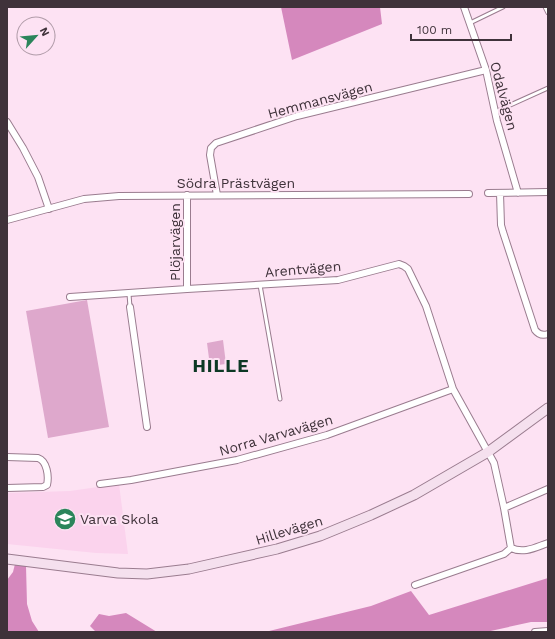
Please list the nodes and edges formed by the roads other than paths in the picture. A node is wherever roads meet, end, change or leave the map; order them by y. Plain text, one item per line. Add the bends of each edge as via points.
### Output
1 (464, 7) edge
2 (503, 7) edge
3 (545, 7) edge
4 (548, 13) edge
5 (470, 23) junction
6 (486, 70) junction
7 (548, 88) edge
8 (495, 112) junction
9 (7, 122) edge
10 (548, 192) edge
11 (488, 193) dead end
12 (500, 193) junction
13 (518, 193) junction
14 (469, 194) dead end
15 (217, 195) junction
16 (187, 196) junction
17 (49, 209) junction
18 (7, 220) edge
19 (260, 285) junction
20 (187, 289) junction
21 (129, 294) junction
22 (70, 298) dead end
23 (130, 307) joint
24 (548, 334) edge
25 (453, 389) junction
26 (280, 398) dead end
27 (548, 408) edge
28 (147, 427) dead end
29 (488, 452) junction
30 (7, 457) edge
31 (100, 484) dead end
32 (7, 488) edge
33 (548, 490) edge
34 (504, 508) junction
35 (548, 543) edge
36 (511, 548) junction
37 (7, 559) edge
38 (415, 584) dead end
39 (548, 631) edge
40 (535, 632) edge

1 - 5 street, Odalvägen
2 - 5 lane
3 - 4 lane
5 - 6 street, Odalvägen
6 - 8 street, Odalvägen
6 - 15 street, Hemmansvägen via 297,116 216,143 211,148 210,155
7 - 8 lane
8 - 13 street, Odalvägen
9 - 17 street via 38,177
10 - 13 street
11 - 12 street
12 - 13 street
12 - 24 street via 502,232 535,330 537,333
14 - 15 street, Södra Prästvägen
15 - 16 street, Södra Prästvägen
16 - 17 street, Södra Prästvägen via 84,199
16 - 20 street, Plöjarvägen
17 - 18 street, Södra Prästvägen
19 - 20 street, Arentvägen
19 - 25 street, Arentvägen via 338,280 399,264 404,266 408,269 426,306
19 - 26 lane
20 - 21 street, Arentvägen
21 - 22 street, Arentvägen
21 - 23 lane
23 - 28 street
25 - 29 street, Arentvägen
25 - 31 street, Norra Varvavägen via 327,435 237,460
27 - 29 street, Hillevägen
29 - 34 street, Arentvägen via 496,469
29 - 37 street, Hillevägen via 414,495 320,536 232,560 189,569 135,574
30 - 32 street via 41,459 46,466 48,480 47,485 41,488
33 - 34 street
34 - 36 street, Arentvägen
35 - 36 street via 519,551
36 - 38 street via 504,554
39 - 40 street

